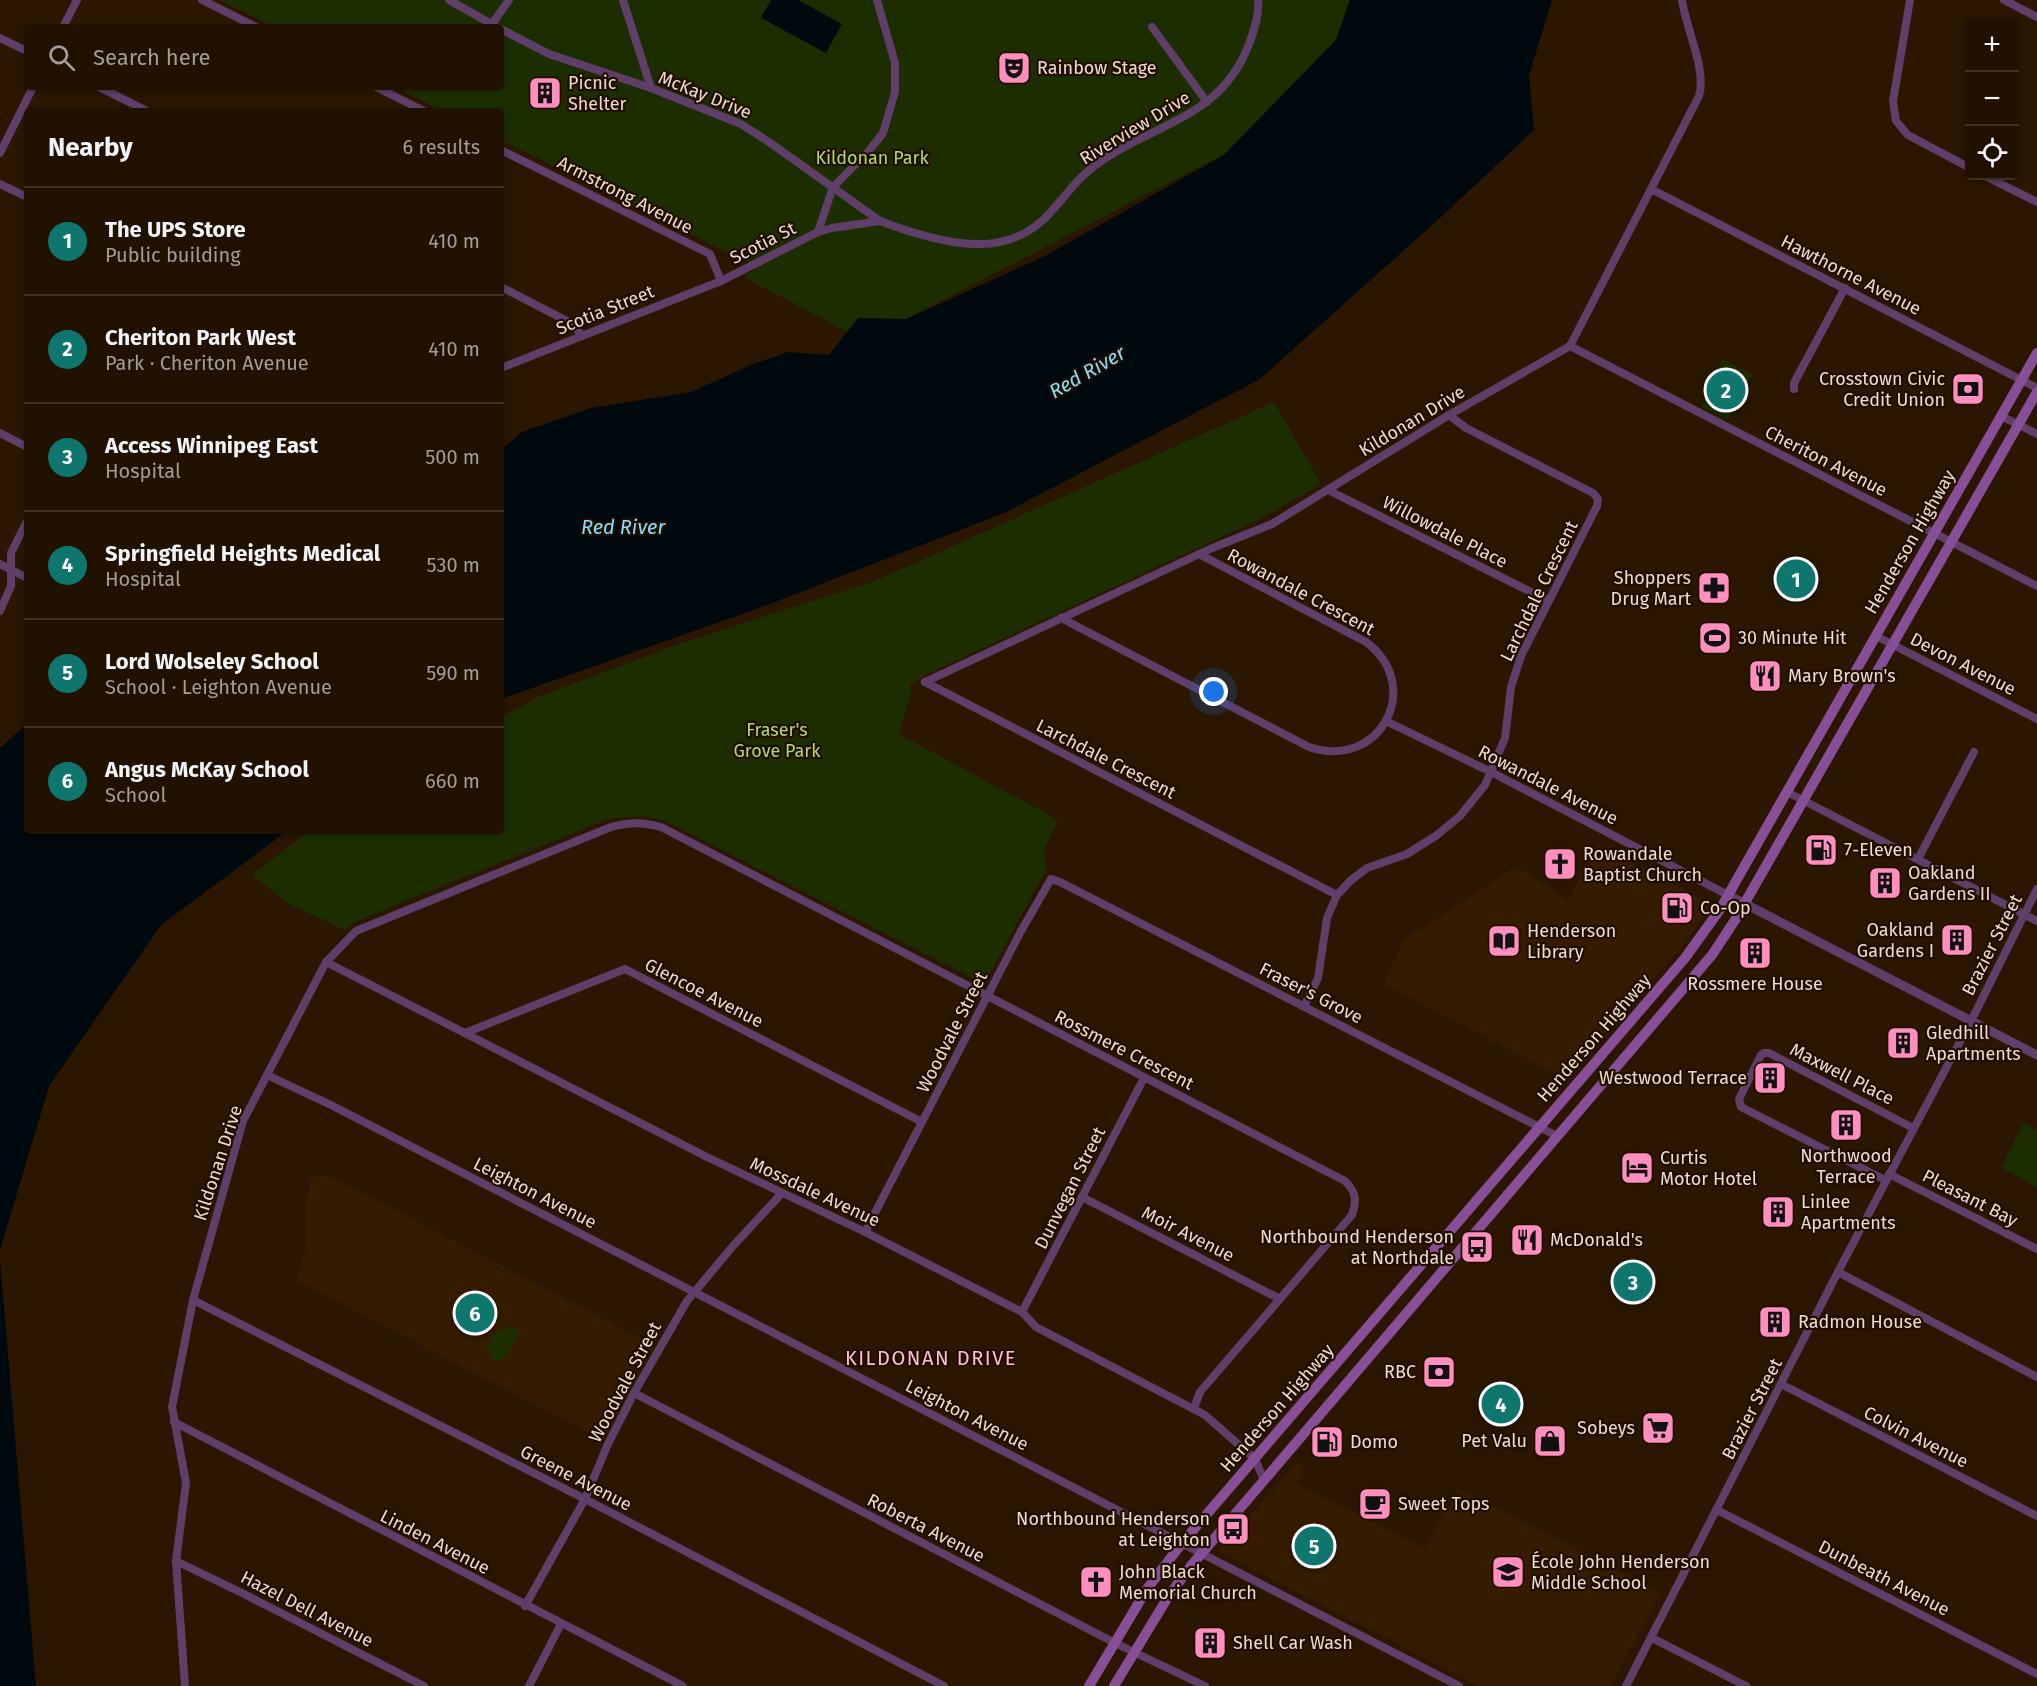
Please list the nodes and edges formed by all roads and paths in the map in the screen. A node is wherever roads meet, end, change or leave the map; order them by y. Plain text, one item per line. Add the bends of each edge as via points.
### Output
1 (77, 0) edge
2 (202, 0) edge
3 (449, 0) edge
4 (509, 0) edge
5 (622, 0) edge
6 (877, 0) edge
7 (1258, 0) edge
8 (1682, 0) edge
9 (1911, 0) edge
10 (2004, 0) edge
11 (2037, 17) edge
12 (65, 24) edge
13 (250, 24) edge
14 (492, 24) edge
15 (498, 24) edge
16 (1152, 27) dead end
17 (504, 31) edge
18 (0, 38) edge
19 (24, 50) edge
20 (651, 88) junction
21 (32, 90) edge
22 (105, 90) edge
23 (382, 90) edge
24 (1208, 102) junction
25 (141, 108) edge
26 (418, 108) edge
27 (504, 151) edge
28 (0, 153) edge
29 (1965, 165) edge
30 (1993, 180) edge
31 (0, 184) edge
32 (833, 187) junction
33 (1651, 189) junction
34 (24, 196) edge
35 (2037, 202) edge
36 (880, 221) junction
37 (818, 232) junction
38 (721, 281) junction
39 (1845, 288) junction
40 (504, 289) edge
41 (582, 336) junction
42 (1570, 346) junction
43 (2037, 352) edge
44 (504, 367) edge
45 (2022, 379) junction
46 (1794, 389) dead end
47 (2037, 390) edge
48 (1449, 415) junction
49 (2001, 416) junction
50 (2018, 424) junction
51 (0, 433) edge
52 (2037, 434) edge
53 (24, 445) edge
54 (1328, 490) junction
55 (24, 527) edge
56 (1933, 534) junction
57 (1952, 543) junction
58 (1199, 554) junction
59 (0, 564) edge
60 (11, 570) junction
61 (24, 576) edge
62 (2037, 586) edge
63 (1550, 601) junction
64 (0, 611) edge
65 (1061, 618) junction
66 (1876, 636) junction
67 (1893, 645) junction
68 (925, 682) joint
69 (2037, 719) edge
70 (1386, 721) junction
71 (1974, 752) dead end
72 (1491, 772) junction
73 (1787, 792) junction
74 (1804, 801) junction
75 (629, 822) joint
76 (1918, 860) junction
77 (1051, 879) joint
78 (2037, 890) edge
79 (1337, 895) junction
80 (1728, 895) junction
81 (1745, 903) junction
82 (2025, 915) junction
83 (2037, 921) edge
84 (326, 962) junction
85 (988, 996) junction
86 (1648, 1000) junction
87 (1304, 1006) junction
88 (1657, 1021) junction
89 (1971, 1021) junction
90 (465, 1033) junction
91 (2037, 1055) edge
92 (267, 1075) junction
93 (1143, 1077) junction
94 (922, 1122) junction
95 (1538, 1128) junction
96 (1913, 1128) junction
97 (1557, 1137) junction
98 (1887, 1177) junction
99 (782, 1193) junction
100 (1082, 1197) junction
101 (865, 1232) junction
102 (2037, 1249) edge
103 (1838, 1272) junction
104 (695, 1292) junction
105 (1398, 1292) junction
106 (1281, 1299) junction
107 (193, 1300) junction
108 (1414, 1304) junction
109 (1022, 1312) junction
110 (2037, 1377) edge
111 (1321, 1382) junction
112 (1781, 1384) junction
113 (634, 1393) junction
114 (1336, 1395) junction
115 (1194, 1408) junction
116 (174, 1422) junction
117 (1255, 1459) junction
118 (1264, 1480) junction
119 (585, 1499) junction
120 (1717, 1510) junction
121 (2037, 1516) edge
122 (1182, 1543) junction
123 (1202, 1553) junction
124 (176, 1561) junction
125 (525, 1605) junction
126 (561, 1624) junction
127 (1652, 1638) junction
128 (1115, 1643) junction
129 (1134, 1653) junction
130 (2037, 1674) edge
131 (185, 1686) edge
132 (424, 1686) edge
133 (529, 1686) edge
134 (683, 1686) edge
135 (944, 1686) edge
136 (1089, 1686) edge
137 (1114, 1686) edge
138 (1205, 1686) edge
139 (1459, 1686) edge
140 (1626, 1686) edge
141 (1746, 1686) edge

1 - 12 street
2 - 13 street
3 - 14 street, McKay Drive
4 - 15 street
5 - 20 street
6 - 32 street via 895,63 894,92 883,133
7 - 24 street, Riverview Drive via 1254,31 1243,61
8 - 33 street via 1701,72 1701,91
9 - 29 street via 1893,101 1896,121 1908,135
10 - 11 street
16 - 24 street
17 - 20 street, McKay Drive via 549,54
18 - 19 street
20 - 32 street, McKay Drive via 741,124
21 - 28 street
22 - 25 street
23 - 26 street
24 - 36 street, Riverview Drive via 1097,164 1037,227 1017,238 975,244
27 - 38 street, Armstrong Avenue via 710,254
30 - 35 street
31 - 34 street
32 - 36 street, McKay Drive
32 - 37 street, Scotia St
33 - 39 street, Hawthorne Avenue
33 - 42 street
36 - 37 street, Scotia St
37 - 38 street, Scotia St
38 - 41 street, Scotia Street
39 - 45 street, Hawthorne Avenue
39 - 46 street
40 - 41 street via 573,324
41 - 44 street, Scotia Street
42 - 48 street, Kildonan Drive
42 - 56 street, Cheriton Avenue
43 - 45 main road, Henderson Highway
45 - 47 street, Hawthorne Avenue
45 - 49 main road, Henderson Highway
47 - 50 main road, Henderson Highway
48 - 54 street, Kildonan Drive
48 - 63 street, Larchdale Crescent via 1598,499
49 - 50 street
49 - 56 main road, Henderson Highway
50 - 52 street
50 - 57 main road, Henderson Highway
51 - 53 street
54 - 58 street, Kildonan Drive via 1272,524
54 - 63 street, Willowdale Place
55 - 60 street via 11,553
56 - 57 street, Cheriton Avenue
56 - 66 main road, Henderson Highway
57 - 62 street, Cheriton Avenue
57 - 67 main road, Henderson Highway
58 - 65 street, Kildonan Drive
58 - 70 street, Rowandale Crescent via 1374,648 1386,661 1392,683 1393,699
59 - 60 street
60 - 61 street
60 - 64 street via 11,586
63 - 72 street, Larchdale Crescent via 1515,671 1505,738
65 - 68 street, Kildonan Drive
65 - 70 street via 1318,750 1350,750 1372,738
66 - 67 street, Devon Avenue
66 - 73 main road, Henderson Highway
67 - 69 street, Devon Avenue
67 - 74 main road, Henderson Highway
68 - 79 street, Larchdale Crescent
70 - 72 street, Rowandale Avenue
71 - 76 street
72 - 79 street, Larchdale Crescent via 1460,816 1437,835 1407,854 1367,868
72 - 80 street, Rowandale Avenue
73 - 74 street
73 - 80 main road, Henderson Highway
74 - 76 street
74 - 81 main road, Henderson Highway
75 - 84 street, Kildonan Drive via 356,931
75 - 85 street, Rossmere Crescent via 661,827
76 - 82 street
77 - 85 street, Woodvale Street
77 - 87 street, Fraser's Grove
78 - 82 street, Brazier Street
79 - 87 street, Larchdale Crescent via 1327,918 1318,978
80 - 81 street
80 - 86 main road, Henderson Highway via 1685,958
81 - 88 main road, Henderson Highway via 1712,955
81 - 89 street
82 - 83 street
82 - 89 street, Brazier Street
84 - 90 street, Mossdale Avenue
84 - 92 street, Kildonan Drive
85 - 93 street, Rossmere Crescent
85 - 94 street, Woodvale Street
86 - 88 main road
86 - 95 main road, Henderson Highway
87 - 95 street, Fraser's Grove
88 - 97 main road, Henderson Highway
89 - 91 street
89 - 96 street, Brazier Street
90 - 94 street, Glencoe Avenue via 625,969
90 - 99 street, Mossdale Avenue
92 - 104 street, Leighton Avenue
92 - 107 street, Kildonan Drive via 243,1121
93 - 100 street, Dunvegan Street
93 - 106 street, Rossmere Crescent via 1345,1181 1355,1191 1352,1215
94 - 101 street, Woodvale Street
95 - 97 street, Fraser's Grove
95 - 105 main road, Henderson Highway
96 - 98 street, Brazier Street
96 - 98 street, Maxwell Place via 1769,1053 1761,1055 1740,1095 1741,1107
97 - 108 main road, Henderson Highway
98 - 102 street, Pleasant Bay
98 - 103 street, Brazier Street
99 - 101 street, Mossdale Avenue
99 - 104 street, Woodvale Street
100 - 106 street, Moir Avenue
100 - 109 street, Dunvegan Street
101 - 109 street, Mossdale Avenue
103 - 110 street
103 - 112 street, Brazier Street
104 - 113 street, Woodvale Street
104 - 122 street, Leighton Avenue
105 - 108 main road
105 - 111 main road, Henderson Highway
106 - 115 street, Rossmere Crescent via 1200,1392
107 - 116 street, Kildonan Drive via 172,1407
107 - 119 street, Greene Avenue
108 - 114 main road, Henderson Highway
109 - 115 street, Mossdale Avenue via 1036,1327
111 - 114 main road
111 - 117 main road, Henderson Highway
112 - 120 street, Brazier Street
112 - 121 street, Colvin Avenue
113 - 119 street, Woodvale Street
113 - 128 street, Roberta Avenue
114 - 118 main road, Henderson Highway
115 - 117 street, Mossdale Avenue
116 - 124 street, Kildonan Drive via 186,1483
116 - 125 street, Linden Avenue
117 - 118 street, Mossdale Avenue
117 - 122 main road, Henderson Highway
118 - 123 main road, Henderson Highway
119 - 125 street, Woodvale Street
119 - 135 street, Greene Avenue
120 - 127 street, Brazier Street
120 - 130 street, Dunbeath Avenue
122 - 123 street, Leighton Avenue
122 - 128 main road, Henderson Highway via 1147,1589
123 - 129 main road, Henderson Highway via 1168,1597
123 - 139 street, Leighton Avenue
124 - 131 street, Kildonan Drive
124 - 132 street, Hazel Dell Avenue
125 - 126 street, Linden Avenue
126 - 133 street
126 - 134 street, Linden Avenue
127 - 140 street, Brazier Street
127 - 141 street
128 - 129 street, Roberta Avenue
128 - 136 main road, Henderson Highway
129 - 137 main road, Henderson Highway
129 - 138 street, Roberta Avenue

